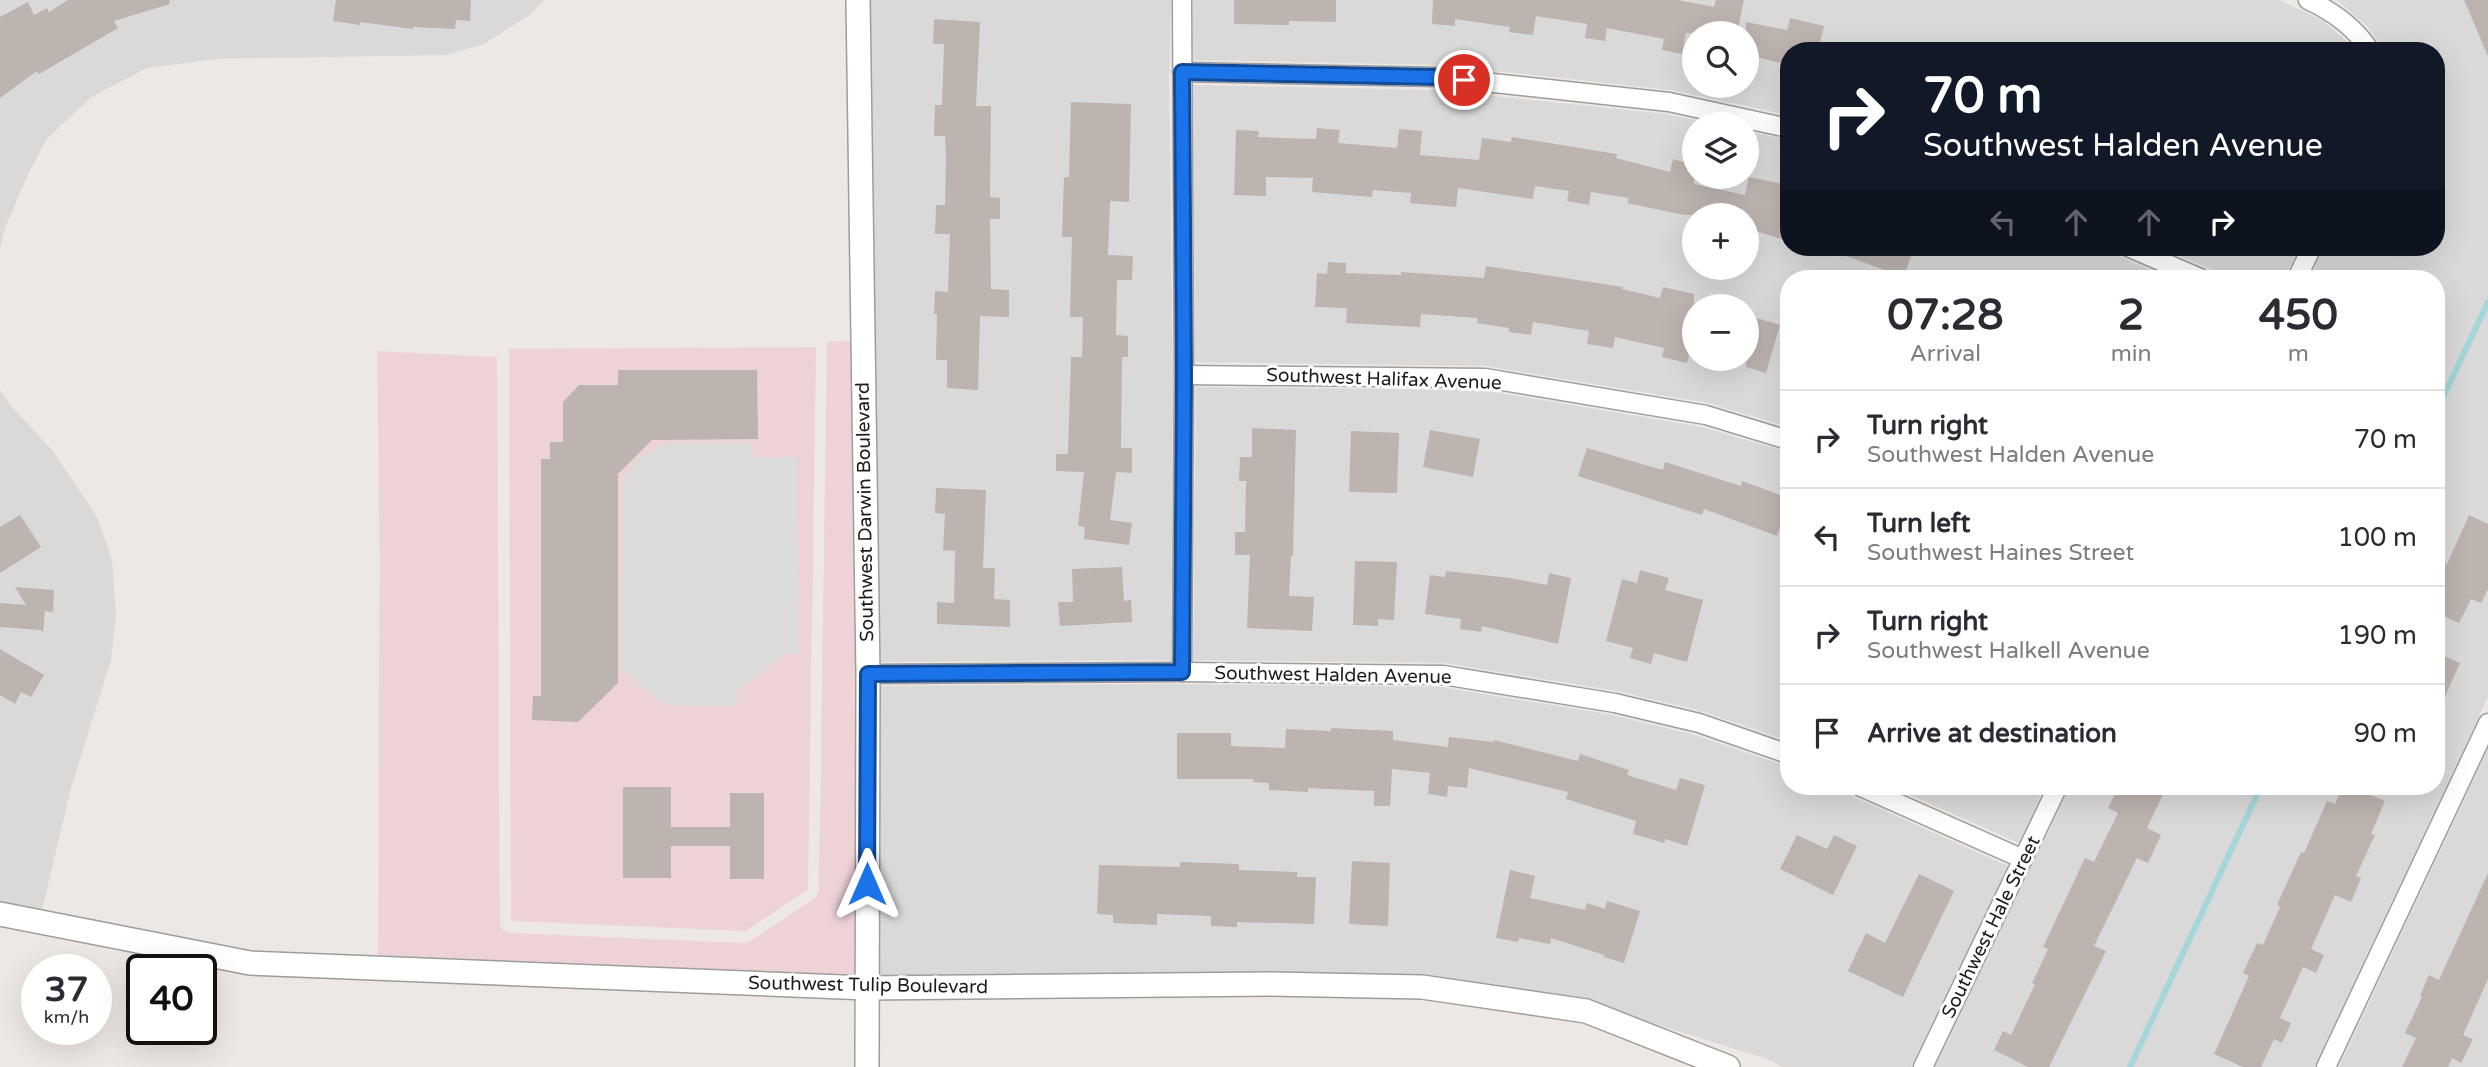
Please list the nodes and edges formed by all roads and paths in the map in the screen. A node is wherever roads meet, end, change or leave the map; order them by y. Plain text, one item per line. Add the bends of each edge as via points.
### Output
1 (858, 0) edge
2 (1182, 0) edge
3 (2308, 0) edge
4 (2364, 42) edge
5 (1182, 72) junction
6 (1780, 126) edge
7 (2149, 256) edge
8 (2181, 270) edge
9 (1184, 374) junction
10 (1780, 438) edge
11 (1182, 672) junction
12 (868, 674) junction
13 (2488, 723) edge
14 (1780, 751) edge
15 (1879, 795) edge
16 (2054, 795) edge
17 (2023, 859) junction
18 (0, 914) edge
19 (867, 988) junction
20 (867, 1067) edge
21 (1728, 1067) edge
22 (1923, 1067) edge
23 (2326, 1067) edge

1 - 12 street, Southwest Darwin Boulevard
2 - 5 street
3 - 4 street via 2331,10
5 - 6 street via 1438,77 1669,102
5 - 9 street
7 - 8 street
9 - 10 street, Southwest Halifax Avenue via 1485,378 1706,415
9 - 11 street
11 - 12 street, Southwest Halden Avenue
11 - 14 street, Southwest Halden Avenue via 1443,675 1615,703 1699,723
12 - 19 street, Southwest Darwin Boulevard
13 - 23 street
15 - 17 street
16 - 17 street, Southwest Hale Street
17 - 22 street, Southwest Hale Street
18 - 19 street, Southwest Tulip Boulevard via 250,962
19 - 20 street, Southwest Darwin Boulevard
19 - 21 street, Southwest Tulip Boulevard via 1422,987 1586,1011

